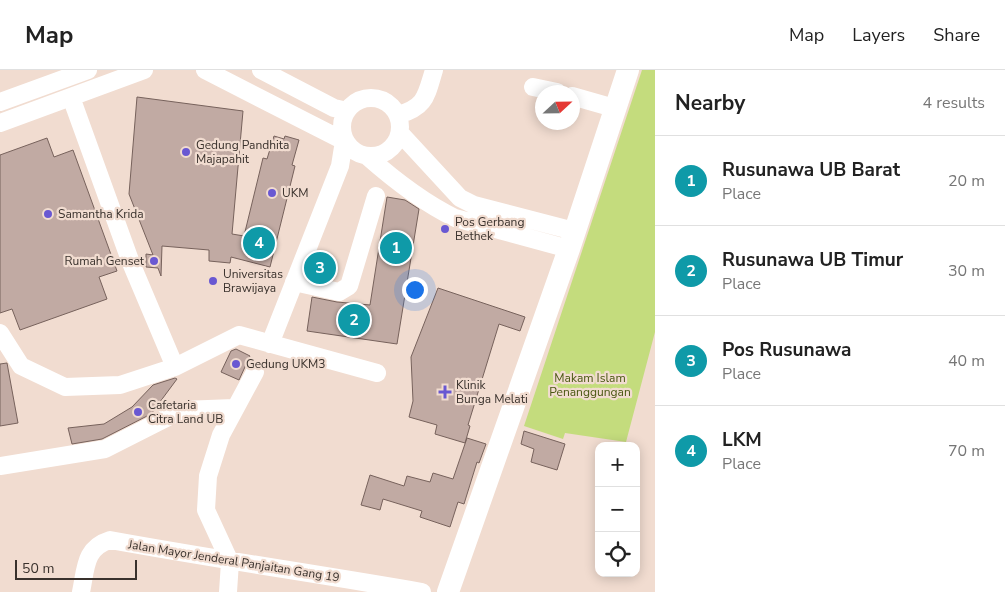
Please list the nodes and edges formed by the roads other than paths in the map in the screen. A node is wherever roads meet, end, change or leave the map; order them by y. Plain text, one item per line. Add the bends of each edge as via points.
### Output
1 (88, 70) edge
2 (144, 70) edge
3 (205, 70) edge
4 (261, 70) edge
5 (434, 70) edge
6 (628, 70) edge
7 (71, 96) junction
8 (580, 98) edge
9 (0, 102) edge
10 (614, 108) junction
11 (347, 111) junction
12 (0, 123) edge
13 (399, 124) junction
14 (345, 141) junction
15 (367, 156) junction
16 (376, 196) dead end
17 (571, 240) junction
18 (294, 282) junction
19 (0, 333) edge
20 (270, 344) junction
21 (175, 367) junction
22 (255, 372) dead end
23 (377, 373) dead end
24 (234, 408) junction
25 (0, 466) edge
26 (230, 562) junction
27 (81, 592) edge
28 (228, 592) edge
29 (422, 592) edge
30 (448, 592) edge

1 - 9 street
2 - 7 street
3 - 14 street
4 - 11 street via 334,108
5 - 13 street via 422,103
6 - 10 main road
7 - 12 street
7 - 21 street via 131,263
8 - 10 street
10 - 17 main road
11 - 13 street via 353,104 369,98 386,102
11 - 14 street via 342,126
13 - 15 street via 392,148 376,156
13 - 17 street via 460,198
14 - 15 street via 352,149
14 - 18 street via 340,166
15 - 17 street via 386,173 454,218
16 - 18 street via 349,286 339,292
17 - 30 main road
18 - 20 street
19 - 21 street via 21,366 65,387 120,385
20 - 21 street via 238,335
20 - 23 street
22 - 24 street
24 - 25 street via 182,410 105,449
24 - 26 street via 208,476 206,510
26 - 27 street, Jalan Mayor Jenderal Panjaitan Gang 19 via 110,540 99,543 89,554
26 - 28 street
26 - 29 street, Jalan Mayor Jenderal Panjaitan Gang 19

